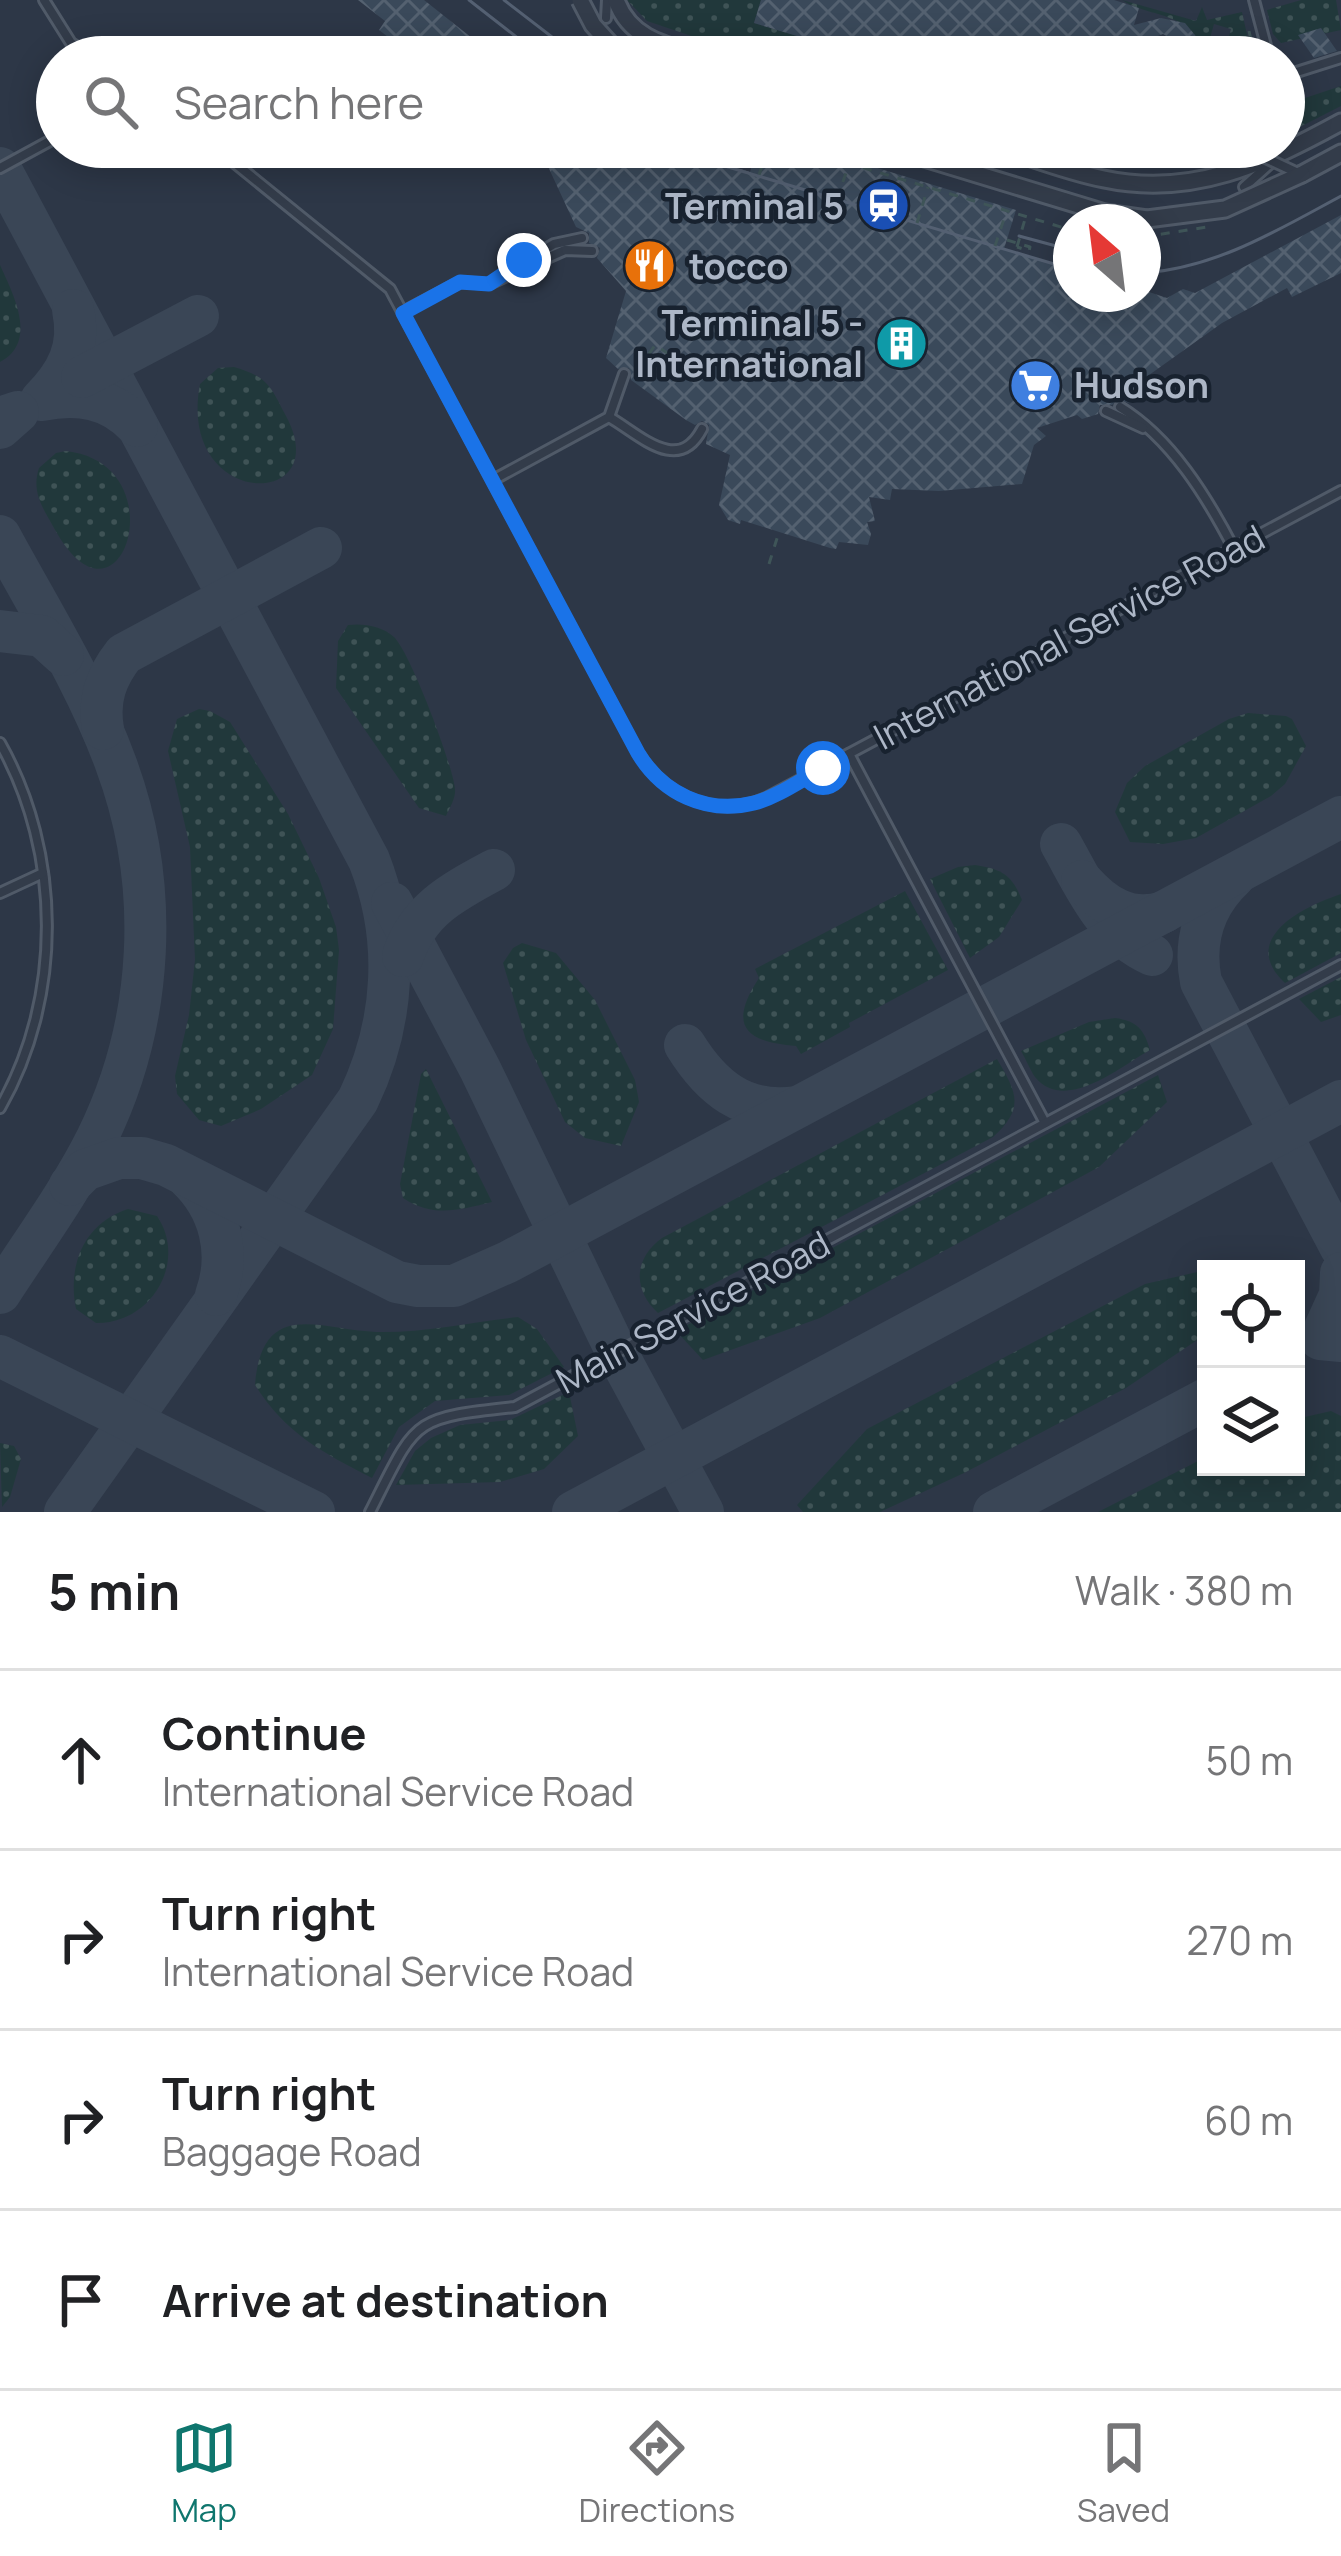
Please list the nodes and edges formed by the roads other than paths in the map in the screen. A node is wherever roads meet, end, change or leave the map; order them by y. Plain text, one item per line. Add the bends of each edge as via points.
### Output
1 (44, 0) edge
2 (580, 0) edge
3 (611, 0) edge
4 (1254, 0) edge
5 (606, 18) dead end
6 (67, 36) edge
7 (602, 36) edge
8 (645, 36) edge
9 (1263, 36) edge
10 (1341, 58) edge
11 (1305, 69) edge
12 (1341, 122) edge
13 (1305, 142) edge
14 (36, 148) edge
15 (1341, 153) edge
16 (0, 168) edge
17 (241, 168) edge
18 (957, 168) edge
19 (1064, 168) edge
20 (1245, 168) edge
21 (1266, 168) edge
22 (1289, 168) edge
23 (1302, 174) junction
24 (1244, 188) dead end
25 (582, 238) dead end
26 (592, 251) dead end
27 (503, 276) junction
28 (403, 313) junction
29 (624, 374) dead end
30 (1120, 406) dead end
31 (1106, 411) dead end
32 (609, 417) junction
33 (1144, 428) junction
34 (702, 430) dead end
35 (493, 480) junction
36 (1341, 491) edge
37 (1234, 549) junction
38 (0, 743) edge
39 (849, 754) junction
40 (43, 873) junction
41 (0, 893) edge
42 (1341, 965) edge
43 (0, 1108) edge
44 (1045, 1123) junction
45 (370, 1512) edge

1 - 6 lane
2 - 7 street, bridge
3 - 5 lane
3 - 8 street
4 - 9 lane
10 - 11 lane
12 - 13 street
14 - 16 lane
15 - 23 street
17 - 28 lane, International Service Road via 383,281
18 - 23 street, bridge via 1147,219 1225,209
19 - 20 street via 1153,186
21 - 24 lane
22 - 23 lane, bridge
25 - 27 lane via 554,244
26 - 27 lane via 565,250
27 - 28 lane via 460,282
28 - 35 lane, International Service Road
29 - 32 lane
30 - 33 lane
31 - 33 lane
32 - 34 lane via 667,452 693,446
32 - 35 lane
33 - 37 lane via 1198,482
35 - 39 lane, International Service Road via 638,753 672,791 719,806 757,802
36 - 37 lane, International Service Road
37 - 39 lane, International Service Road
38 - 40 lane via 23,789
39 - 44 lane
40 - 41 lane
40 - 43 lane via 43,985 24,1058
42 - 44 lane, Main Service Road
44 - 45 lane, Main Service Road via 514,1407 437,1417 404,1446

